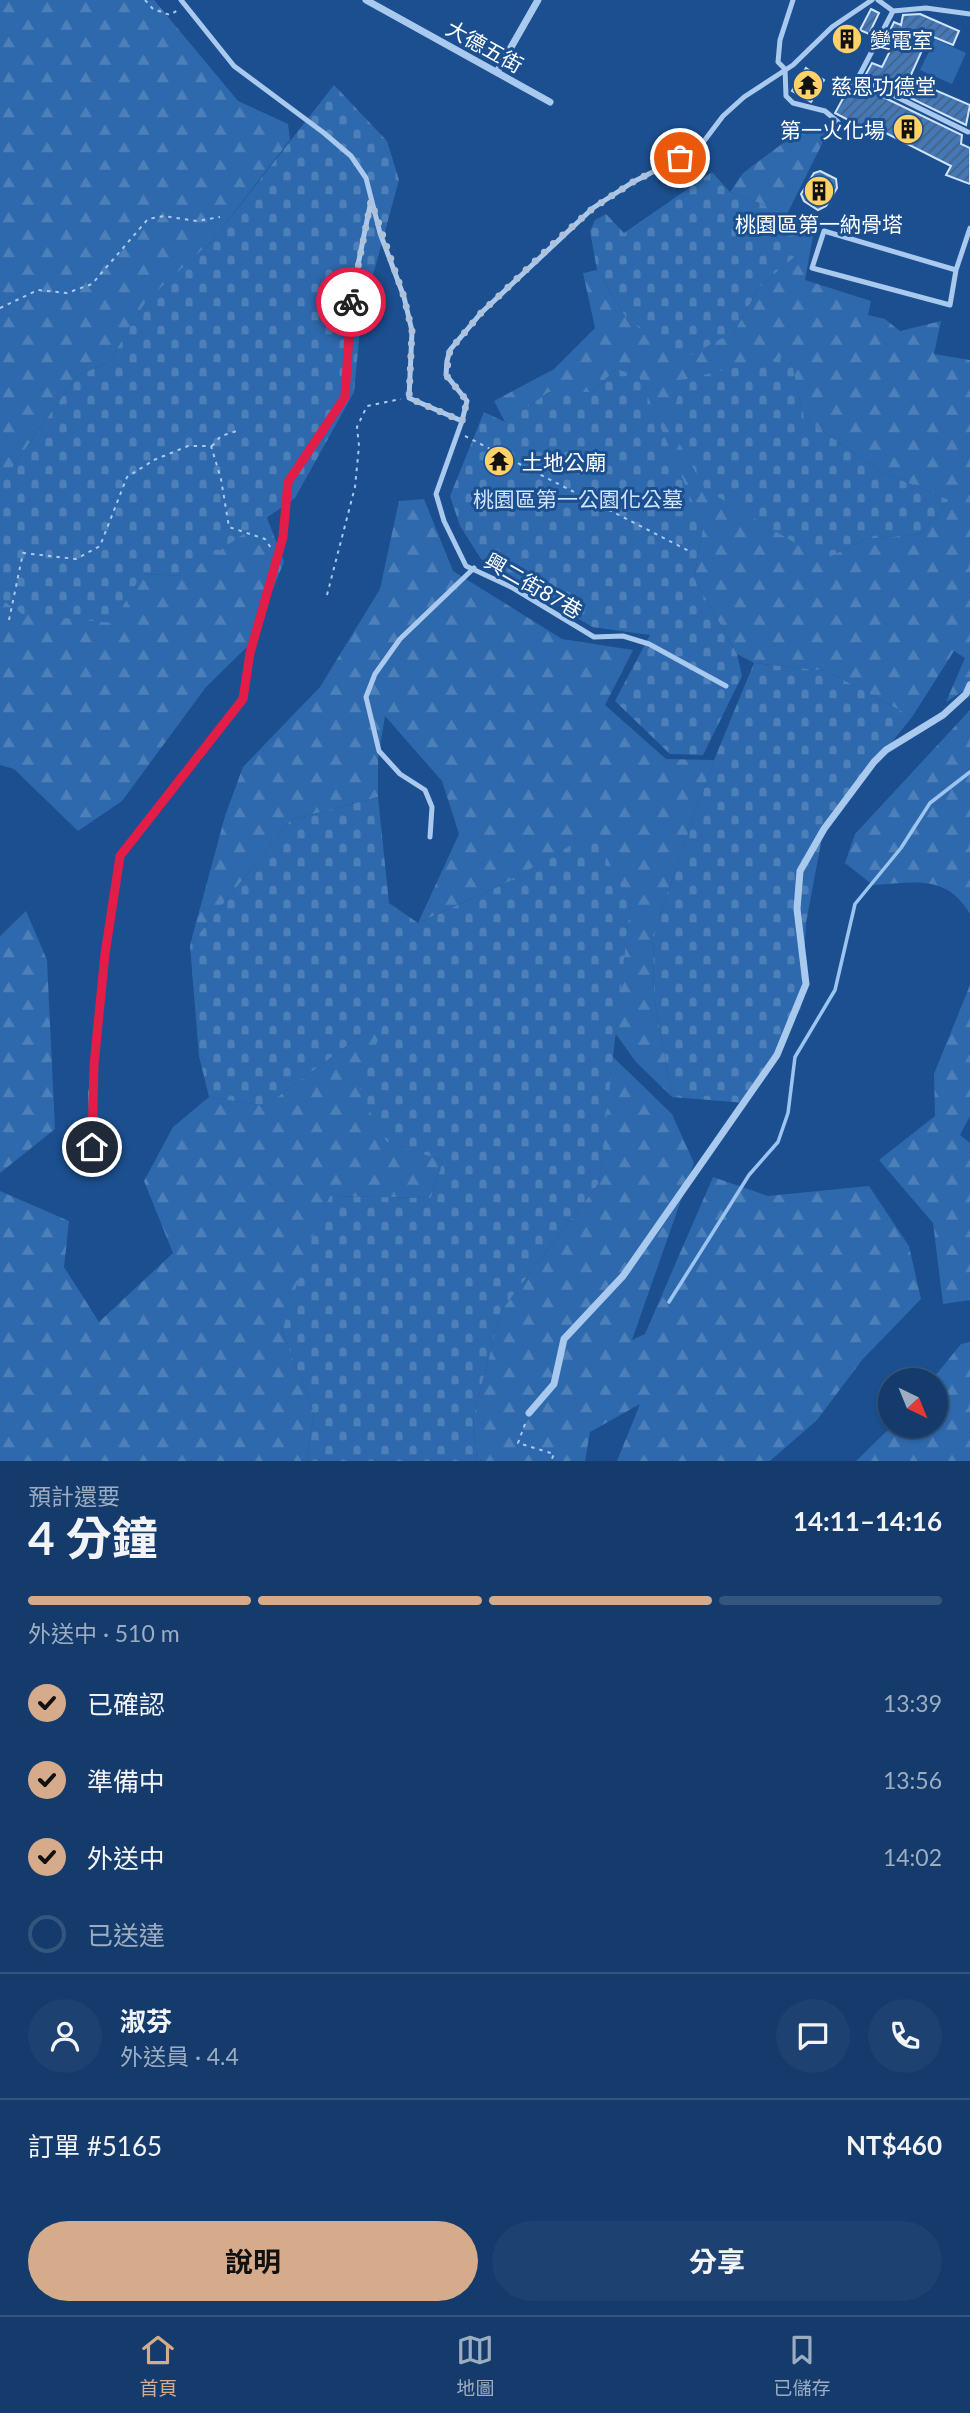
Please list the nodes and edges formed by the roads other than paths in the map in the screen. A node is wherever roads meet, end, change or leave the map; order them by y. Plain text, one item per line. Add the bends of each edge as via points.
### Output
1 (181, 0) edge
2 (366, 0) edge
3 (538, 0) edge
4 (793, 0) edge
5 (872, 0) edge
6 (878, 0) edge
7 (893, 11) junction
8 (970, 15) edge
9 (785, 69) junction
10 (497, 72) junction
11 (550, 102) dead end
12 (838, 122) dead end
13 (968, 132) edge
14 (371, 201) junction
15 (970, 228) edge
16 (956, 270) junction
17 (462, 421) junction
18 (474, 568) junction
19 (970, 685) edge
20 (726, 687) dead end
21 (430, 837) dead end
22 (93, 1173) dead end
23 (529, 1413) road end

1 - 14 lane via 234,66 351,156 366,178
2 - 10 street, 大德五街
3 - 10 street
4 - 9 lane via 780,40 778,62
5 - 9 lane via 832,27
6 - 7 lane
7 - 8 lane via 926,8
7 - 13 lane via 858,78
9 - 12 lane via 786,96 793,103 825,111
9 - 17 lane via 723,116 698,149 593,208 481,313 450,350 447,361 446,375 467,401
10 - 11 street, 大德五街
14 - 17 lane via 412,331 409,398
14 - 22 lane via 351,299 345,397 288,482 283,537 250,653 243,699 120,856 91,1093
15 - 16 lane
16 - 16 lane via 950,305 812,268 824,231
17 - 18 lane, 興二街87巷 via 436,494 458,552 466,566
18 - 20 lane, 興二街87巷 via 594,637 623,636 649,644
18 - 21 lane via 400,639 375,674 366,697 379,751 400,774 425,790 432,807
19 - 23 street via 943,715 886,750 824,829 800,872 797,909 806,984 777,1055 623,1276 564,1339 554,1384

